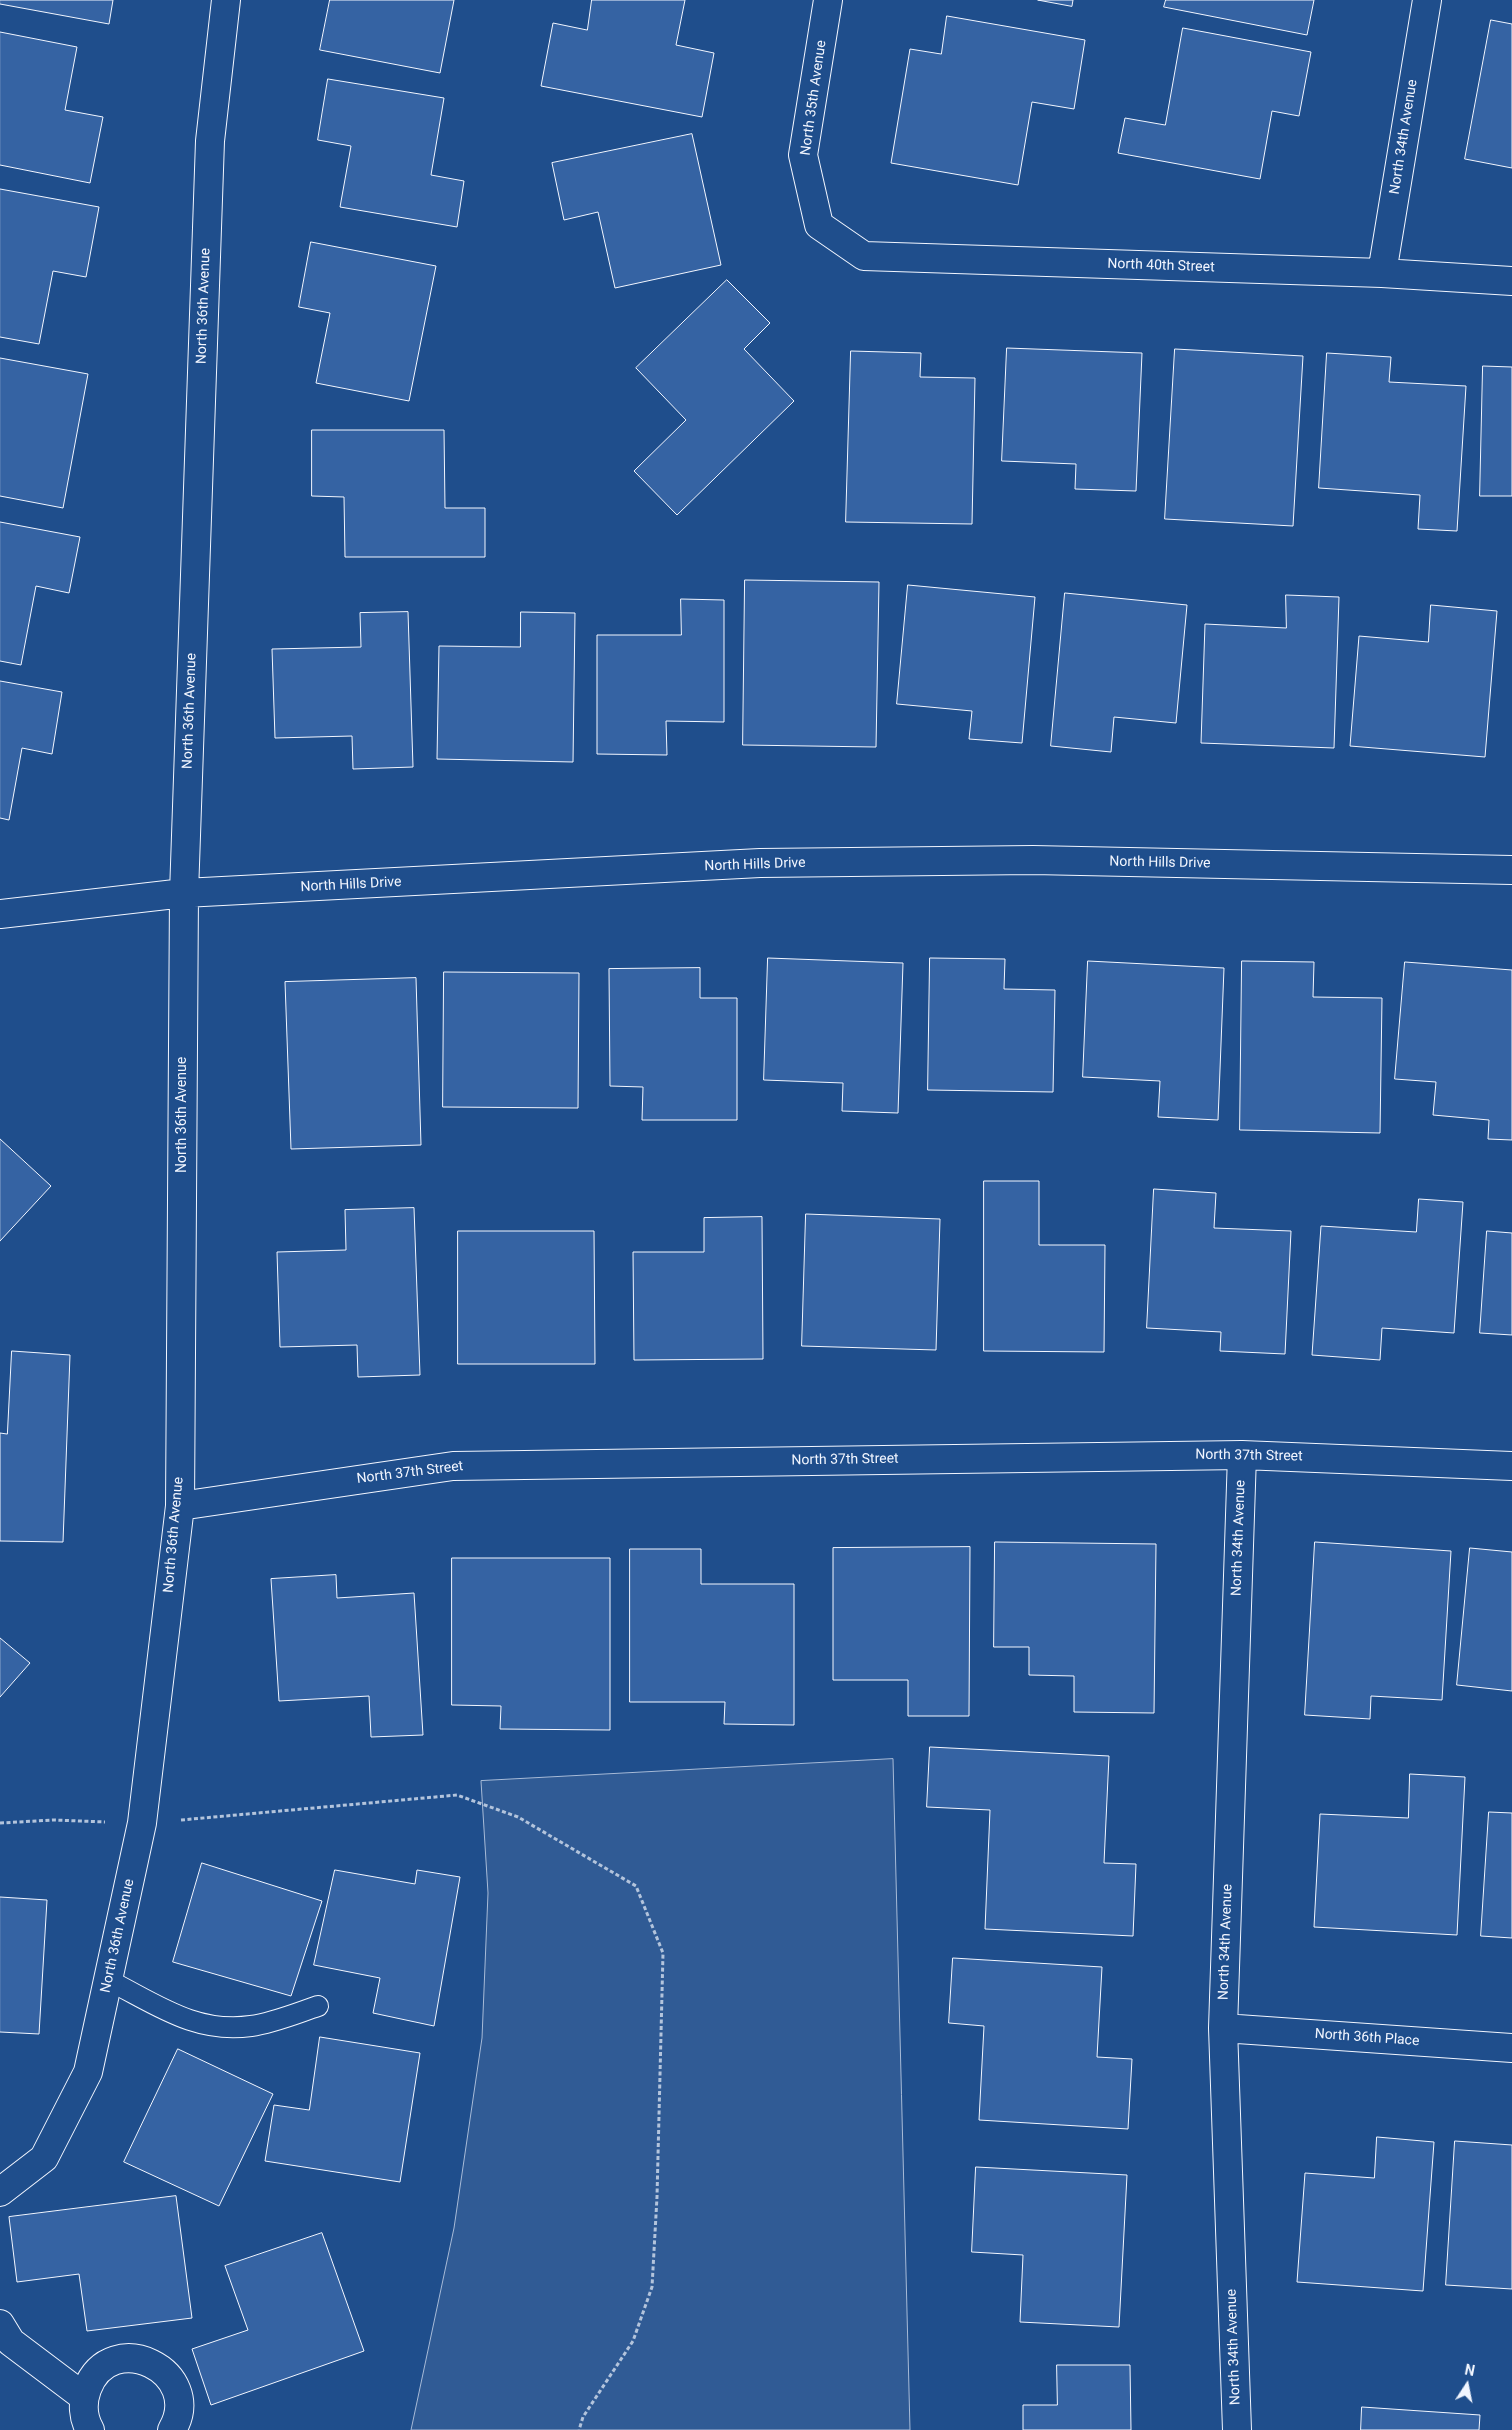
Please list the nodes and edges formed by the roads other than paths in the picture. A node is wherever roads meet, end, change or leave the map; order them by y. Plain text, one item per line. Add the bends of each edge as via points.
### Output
1 (226, 0) edge
2 (828, 0) edge
3 (1427, 0) edge
4 (819, 225) joint
5 (1382, 273) junction
6 (1512, 281) edge
7 (1512, 870) edge
8 (184, 894) junction
9 (0, 914) edge
10 (1242, 1454) junction
11 (1512, 1466) edge
12 (180, 1506) junction
13 (108, 1980) junction
14 (318, 2006) dead end
15 (1223, 2028) junction
16 (1512, 2048) edge
17 (0, 2192) edge
18 (0, 2324) edge
19 (84, 2397) junction
20 (90, 2430) edge
21 (172, 2430) edge
22 (1237, 2430) edge

1 - 8 street, North 36th Avenue via 210,141
2 - 4 street, North 35th Avenue via 803,156
3 - 5 street, North 34th Avenue
4 - 5 street, North 40th Street via 864,256
5 - 6 street, North 40th Street
7 - 8 street, North Hills Drive via 1033,860 760,863
8 - 9 street, North Hills Drive
8 - 12 street, North 36th Avenue
10 - 11 street, North 37th Street
10 - 12 street, North 37th Street via 453,1466
10 - 15 street, North 34th Avenue
12 - 13 street, North 36th Avenue via 142,1823
13 - 14 lane via 193,2023 214,2028 252,2026
13 - 17 street, North 36th Avenue via 88,2072 75,2098 44,2158
15 - 16 street, North 36th Place
15 - 22 street, North 34th Avenue
18 - 19 street via 11,2342
19 - 20 street via 83,2413
19 - 21 street via 89,2382 99,2369 112,2361 144,2359 170,2378 177,2392 179,2408

